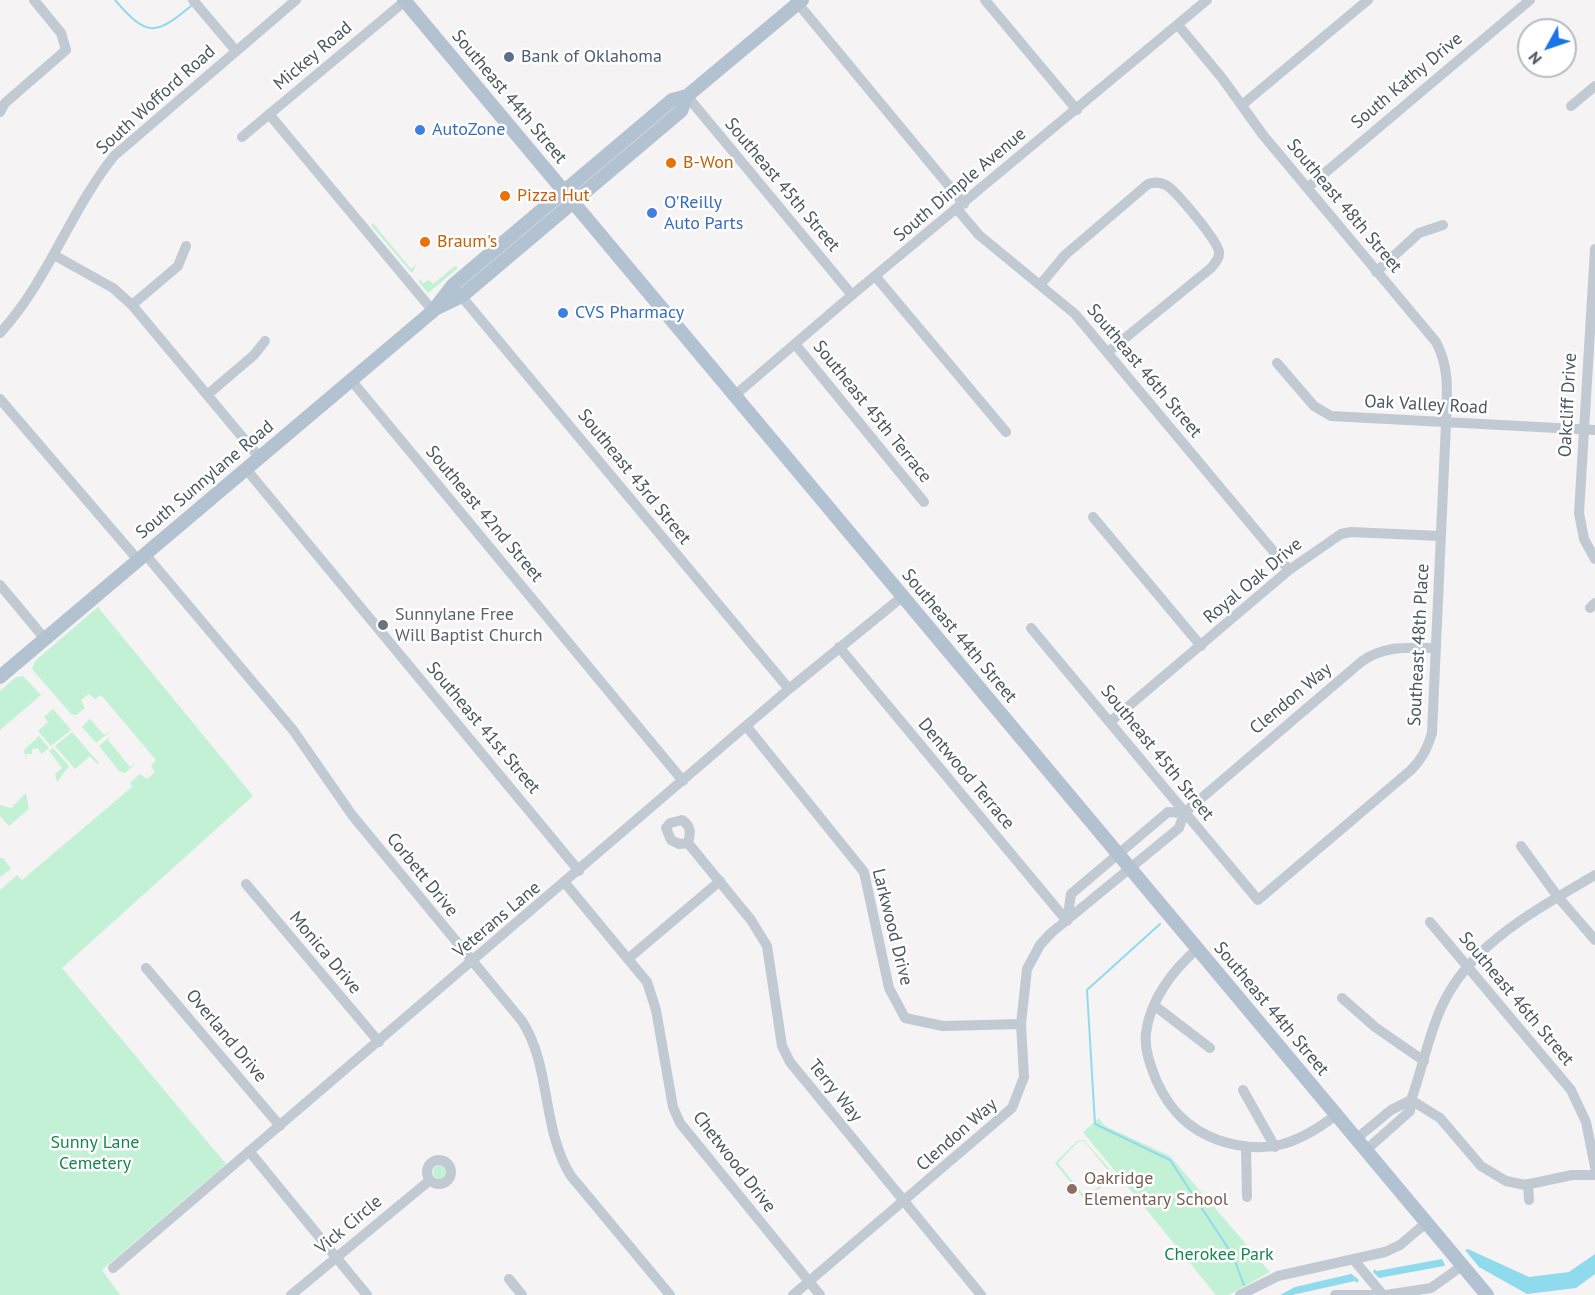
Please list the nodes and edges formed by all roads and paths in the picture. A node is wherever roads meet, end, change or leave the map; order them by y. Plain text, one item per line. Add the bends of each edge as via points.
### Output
1 (34, 0) edge
2 (193, 0) edge
3 (296, 0) edge
4 (985, 0) edge
5 (1207, 0) edge
6 (1368, 0) edge
7 (1530, 0) edge
8 (404, 1) edge
9 (798, 1) edge
10 (1178, 25) junction
11 (236, 51) junction
12 (1595, 86) edge
13 (687, 96) junction
14 (1242, 105) junction
15 (1571, 106) dead end
16 (1077, 110) junction
17 (0, 112) edge
18 (269, 114) junction
19 (242, 137) dead end
20 (1307, 188) junction
21 (563, 189) junction
22 (574, 202) junction
23 (961, 206) junction
24 (1443, 225) dead end
25 (186, 246) dead end
26 (1595, 249) edge
27 (54, 255) junction
28 (1376, 272) junction
29 (876, 277) junction
30 (1040, 285) junction
31 (457, 290) junction
32 (1593, 291) edge
33 (852, 295) junction
34 (132, 305) junction
35 (433, 311) junction
36 (0, 333) edge
37 (265, 341) dead end
38 (795, 344) junction
39 (1108, 352) junction
40 (1277, 363) dead end
41 (351, 380) junction
42 (207, 395) junction
43 (734, 396) junction
44 (0, 399) edge
45 (1446, 423) junction
46 (1589, 430) edge
47 (1006, 432) dead end
48 (259, 458) junction
49 (246, 469) junction
50 (924, 502) dead end
51 (1093, 517) dead end
52 (1440, 536) junction
53 (142, 557) junction
54 (1595, 559) edge
55 (1289, 570) junction
56 (0, 585) edge
57 (902, 597) junction
58 (1031, 627) dead end
59 (45, 639) junction
60 (1201, 646) junction
61 (839, 647) junction
62 (1435, 648) junction
63 (0, 677) edge
64 (789, 689) junction
65 (1111, 721) junction
66 (747, 727) junction
67 (683, 781) junction
68 (1184, 813) junction
69 (688, 843) dead end
70 (1521, 846) dead end
71 (1119, 855) junction
72 (579, 870) junction
73 (1126, 873) junction
74 (1595, 875) edge
75 (720, 881) junction
76 (1086, 882) junction
77 (246, 884) dead end
78 (565, 884) junction
79 (1098, 896) junction
80 (1558, 897) junction
81 (1258, 900) joint
82 (1067, 921) junction
83 (1430, 922) dead end
84 (1595, 940) edge
85 (1197, 949) junction
86 (629, 958) junction
87 (473, 962) junction
88 (1467, 967) junction
89 (146, 968) dead end
90 (1342, 998) dead end
91 (1155, 1006) junction
92 (1021, 1024) junction
93 (379, 1042) junction
94 (1210, 1048) dead end
95 (1424, 1061) junction
96 (1244, 1090) dead end
97 (1411, 1100) junction
98 (1336, 1115) junction
99 (280, 1126) junction
100 (1356, 1139) junction
101 (1275, 1147) junction
102 (1246, 1149) junction
103 (1365, 1150) junction
104 (249, 1151) junction
105 (1595, 1167) edge
106 (1595, 1175) edge
107 (429, 1181) dead end
108 (1528, 1184) junction
109 (1247, 1197) dead end
110 (1529, 1200) dead end
111 (904, 1202) junction
112 (1426, 1223) junction
113 (336, 1258) junction
114 (1353, 1259) junction
115 (1462, 1266) junction
116 (113, 1268) dead end
117 (509, 1279) dead end
118 (809, 1281) junction
119 (1245, 1292) edge
120 (291, 1295) edge
121 (367, 1295) edge
122 (522, 1295) edge
123 (670, 1295) edge
124 (793, 1295) edge
125 (820, 1295) edge
126 (981, 1295) edge
127 (1335, 1295) edge
128 (1372, 1295) edge
129 (1385, 1295) edge
130 (1486, 1295) edge

1 - 17 street via 62,33 66,50 5,103
2 - 11 street
3 - 11 street, South Wofford Road
4 - 16 street
5 - 10 street, South Dimple Avenue
6 - 14 street
7 - 20 street, South Kathy Drive
8 - 18 street, Mickey Road
8 - 21 main road, Southeast 44th Street
9 - 13 main road, South Sunnylane Road
9 - 23 street, Southeast 46th Street
10 - 14 street, Southeast 48th Street
10 - 16 street, South Dimple Avenue
11 - 27 street, South Wofford Road via 114,156 95,180
12 - 15 street
13 - 21 main road, South Sunnylane Road via 672,100
13 - 22 main road, South Sunnylane Road via 681,111
13 - 33 street, Southeast 45th Street
14 - 20 street, Southeast 48th Street
16 - 23 street, South Dimple Avenue
18 - 19 street, Mickey Road
18 - 35 street
20 - 28 street, Southeast 48th Street
21 - 22 main road, Southeast 44th Street
21 - 31 main road, South Sunnylane Road
22 - 31 main road, South Sunnylane Road
22 - 43 main road, Southeast 44th Street
23 - 29 street, South Dimple Avenue
23 - 30 street, Southeast 46th Street via 979,235
24 - 28 street via 1419,233
25 - 34 street via 177,266
26 - 32 street, Oakcliff Drive
27 - 34 street via 113,288
27 - 36 street, South Wofford Road
28 - 45 street, Southeast 48th Street via 1441,351 1447,375
29 - 33 street, South Dimple Avenue
29 - 47 street
30 - 39 street, Southeast 46th Street via 1075,314
30 - 39 street via 1065,255 1148,184 1159,182 1171,189 1215,242 1218,258 1211,268
31 - 35 main road, South Sunnylane Road
31 - 64 street, Southeast 43rd Street
32 - 46 street, Oakcliff Drive
33 - 38 street, South Dimple Avenue
34 - 42 street
35 - 41 main road, South Sunnylane Road
37 - 42 street
38 - 43 street, South Dimple Avenue
38 - 50 street, Southeast 45th Terrace
39 - 55 street, Southeast 46th Street
40 - 45 street, Oak Valley Road via 1314,406 1331,416
41 - 48 main road, South Sunnylane Road
41 - 67 street, Southeast 42nd Street
42 - 48 street
43 - 57 main road, Southeast 44th Street
44 - 53 street
45 - 46 street, Oak Valley Road
45 - 52 street, Southeast 48th Place
46 - 54 street, Oakcliff Drive via 1579,513 1584,539
48 - 49 main road, South Sunnylane Road
49 - 53 main road, South Sunnylane Road
49 - 72 street, Southeast 41st Street
51 - 60 street
52 - 55 street, Royal Oak Drive via 1341,534
52 - 62 street, Southeast 48th Place
53 - 59 main road, South Sunnylane Road
53 - 87 street, Corbett Drive via 293,730 352,815
55 - 60 street, Royal Oak Drive
56 - 59 street
57 - 61 street, Veterans Lane
57 - 71 main road, Southeast 44th Street
58 - 65 street, Southeast 45th Street
59 - 63 main road, South Sunnylane Road
60 - 65 street, Royal Oak Drive
61 - 64 street, Veterans Lane
61 - 82 street, Dentwood Terrace
62 - 68 street, Clendon Way via 1390,648 1372,653
62 - 81 street, Southeast 48th Place via 1432,733 1422,759
64 - 66 street, Veterans Lane
65 - 68 street, Southeast 45th Street
66 - 67 street, Veterans Lane
66 - 92 street, Larkwood Drive via 864,873 889,988 905,1018 943,1026
67 - 72 street, Veterans Lane
68 - 71 street, Clendon Way via 1168,812
68 - 73 street, Clendon Way via 1179,828
68 - 81 street, Southeast 45th Street
69 - 75 street, Terry Way
70 - 80 street
71 - 73 main road, Southeast 44th Street
71 - 76 street, Clendon Way
72 - 78 street, Veterans Lane
73 - 79 street, Clendon Way
73 - 85 main road, Southeast 44th Street
74 - 80 street
75 - 86 street
75 - 111 street, Terry Way via 767,946 782,1046 790,1062
76 - 79 street
76 - 82 street, Clendon Way via 1071,894
77 - 93 street, Monica Drive
78 - 86 street, Chetwood Drive
78 - 87 street, Veterans Lane
79 - 82 street, Clendon Way
80 - 84 street
80 - 88 street via 1501,935
82 - 92 street, Clendon Way via 1040,945 1027,969
83 - 88 street, Southeast 46th Street
85 - 91 street via 1168,981
85 - 98 main road, Southeast 44th Street
86 - 118 street, Chetwood Drive via 647,982 656,1010 673,1107 680,1123
87 - 93 street, Veterans Lane
87 - 123 street, Corbett Drive via 533,1039 559,1158
88 - 95 street via 1441,1007
88 - 105 street, Southeast 46th Street via 1571,1090 1586,1122
89 - 99 street, Overland Drive
90 - 95 street
91 - 94 street
91 - 102 street via 1146,1033 1147,1049 1165,1100 1185,1123
92 - 111 street, Clendon Way via 1024,1077 1012,1108
93 - 99 street, Veterans Lane
95 - 97 street
96 - 101 street
97 - 100 street via 1391,1110
97 - 103 street via 1410,1111 1401,1121
97 - 108 street via 1440,1118 1481,1166 1506,1181
98 - 100 main road, Southeast 44th Street
98 - 101 street via 1315,1131
99 - 104 street, Veterans Lane
100 - 103 main road, Southeast 44th Street
101 - 102 street
102 - 109 street
103 - 112 main road, Southeast 44th Street
104 - 113 street
104 - 116 street, Veterans Lane
106 - 108 street via 1572,1175
107 - 113 street, Vick Circle
108 - 110 street
111 - 118 street, Clendon Way
111 - 126 street, Terry Way
112 - 114 street via 1400,1245
112 - 115 main road, Southeast 44th Street
113 - 120 street, Vick Circle
113 - 121 street
114 - 119 street via 1278,1276
114 - 129 street
115 - 129 street via 1431,1288
115 - 130 main road, Southeast 44th Street
117 - 122 street
118 - 124 street, Clendon Way
118 - 125 street, Chetwood Drive
127 - 128 street

